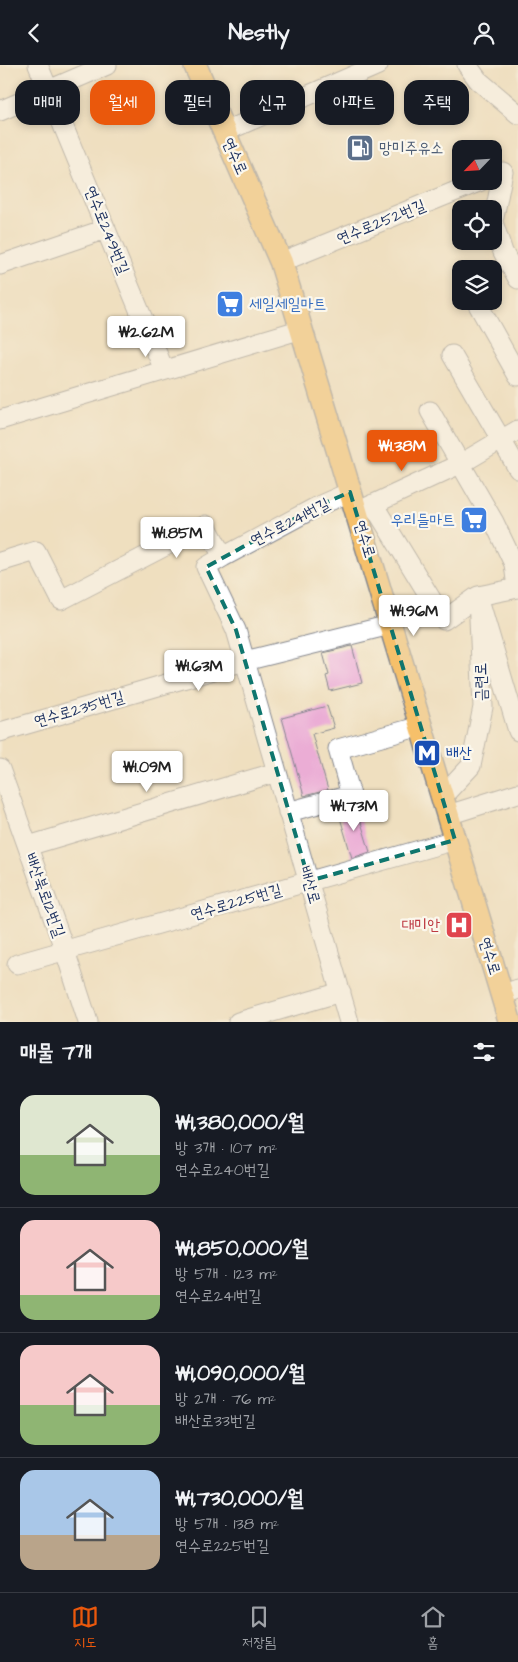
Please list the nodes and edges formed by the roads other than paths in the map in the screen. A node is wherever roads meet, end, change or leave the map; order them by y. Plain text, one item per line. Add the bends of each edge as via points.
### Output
1 (38, 65) edge
2 (107, 65) edge
3 (195, 65) edge
4 (378, 65) edge
5 (468, 65) edge
6 (45, 80) edge
7 (72, 80) edge
8 (15, 105) edge
9 (0, 111) edge
10 (518, 114) edge
11 (63, 125) edge
12 (224, 132) junction
13 (505, 171) edge
14 (459, 190) edge
15 (498, 200) edge
16 (106, 229) junction
17 (502, 250) edge
18 (281, 262) junction
19 (0, 265) edge
20 (518, 279) edge
21 (481, 310) edge
22 (302, 329) junction
23 (452, 355) dead end
24 (164, 370) junction
25 (518, 375) edge
26 (430, 411) dead end
27 (0, 420) edge
28 (518, 430) edge
29 (501, 441) junction
30 (462, 463) junction
31 (518, 469) edge
32 (360, 503) junction
33 (223, 557) junction
34 (0, 562) edge
35 (518, 588) edge
36 (478, 596) junction
37 (390, 625) junction
38 (244, 661) junction
39 (421, 726) junction
40 (518, 731) edge
41 (0, 732) edge
42 (0, 769) edge
43 (277, 772) junction
44 (518, 793) edge
45 (445, 806) junction
46 (288, 812) junction
47 (455, 840) junction
48 (28, 846) junction
49 (309, 881) junction
50 (65, 951) junction
51 (17, 964) dead end
52 (341, 992) junction
53 (510, 992) edge
54 (88, 1022) edge
55 (238, 1022) edge
56 (349, 1022) edge
57 (510, 1022) edge

1 - 6 street, 연수로249번길
2 - 7 street
3 - 12 main road, 연수로
4 - 12 street
5 - 10 street via 478,80
8 - 9 street
11 - 16 street, 연수로249번길
12 - 18 main road, 연수로
13 - 15 street
14 - 18 street, 연수로252번길
16 - 19 street
16 - 24 street, 연수로249번길
17 - 20 street
18 - 22 main road, 연수로
21 - 25 street
22 - 24 street
22 - 32 main road, 연수로
23 - 29 street
24 - 27 street
26 - 30 street
28 - 29 street, 연수로241번길
29 - 30 street, 연수로241번길
29 - 31 street
30 - 32 street, 연수로241번길
30 - 35 street via 514,565
32 - 33 street, 연수로241번길 via 318,506
32 - 36 street via 444,620
32 - 37 main road, 연수로
33 - 34 street via 206,525 61,600 36,551
33 - 38 street, 연수로241번길 via 206,567 236,630
35 - 36 street
36 - 40 street
36 - 45 street, 금련로 via 483,707 471,766
37 - 38 street, 연수로235번길
37 - 39 main road, 연수로
38 - 41 street, 연수로235번길
38 - 43 street, 배산로
39 - 45 main road, 연수로
39 - 46 street via 338,749 350,795
42 - 48 street, 배산북로12번길
43 - 46 street, 배산로
43 - 48 street
44 - 45 street
45 - 47 main road, 연수로
46 - 49 street, 배산로
47 - 49 street, 연수로225번길
47 - 53 main road, 연수로
48 - 50 street, 배산북로12번길
49 - 50 street, 연수로225번길
49 - 52 street, 배산로
50 - 51 street, 연수로225번길
50 - 54 street, 배산북로12번길
52 - 55 street
52 - 56 street, 배산로
53 - 57 main road, 연수로

